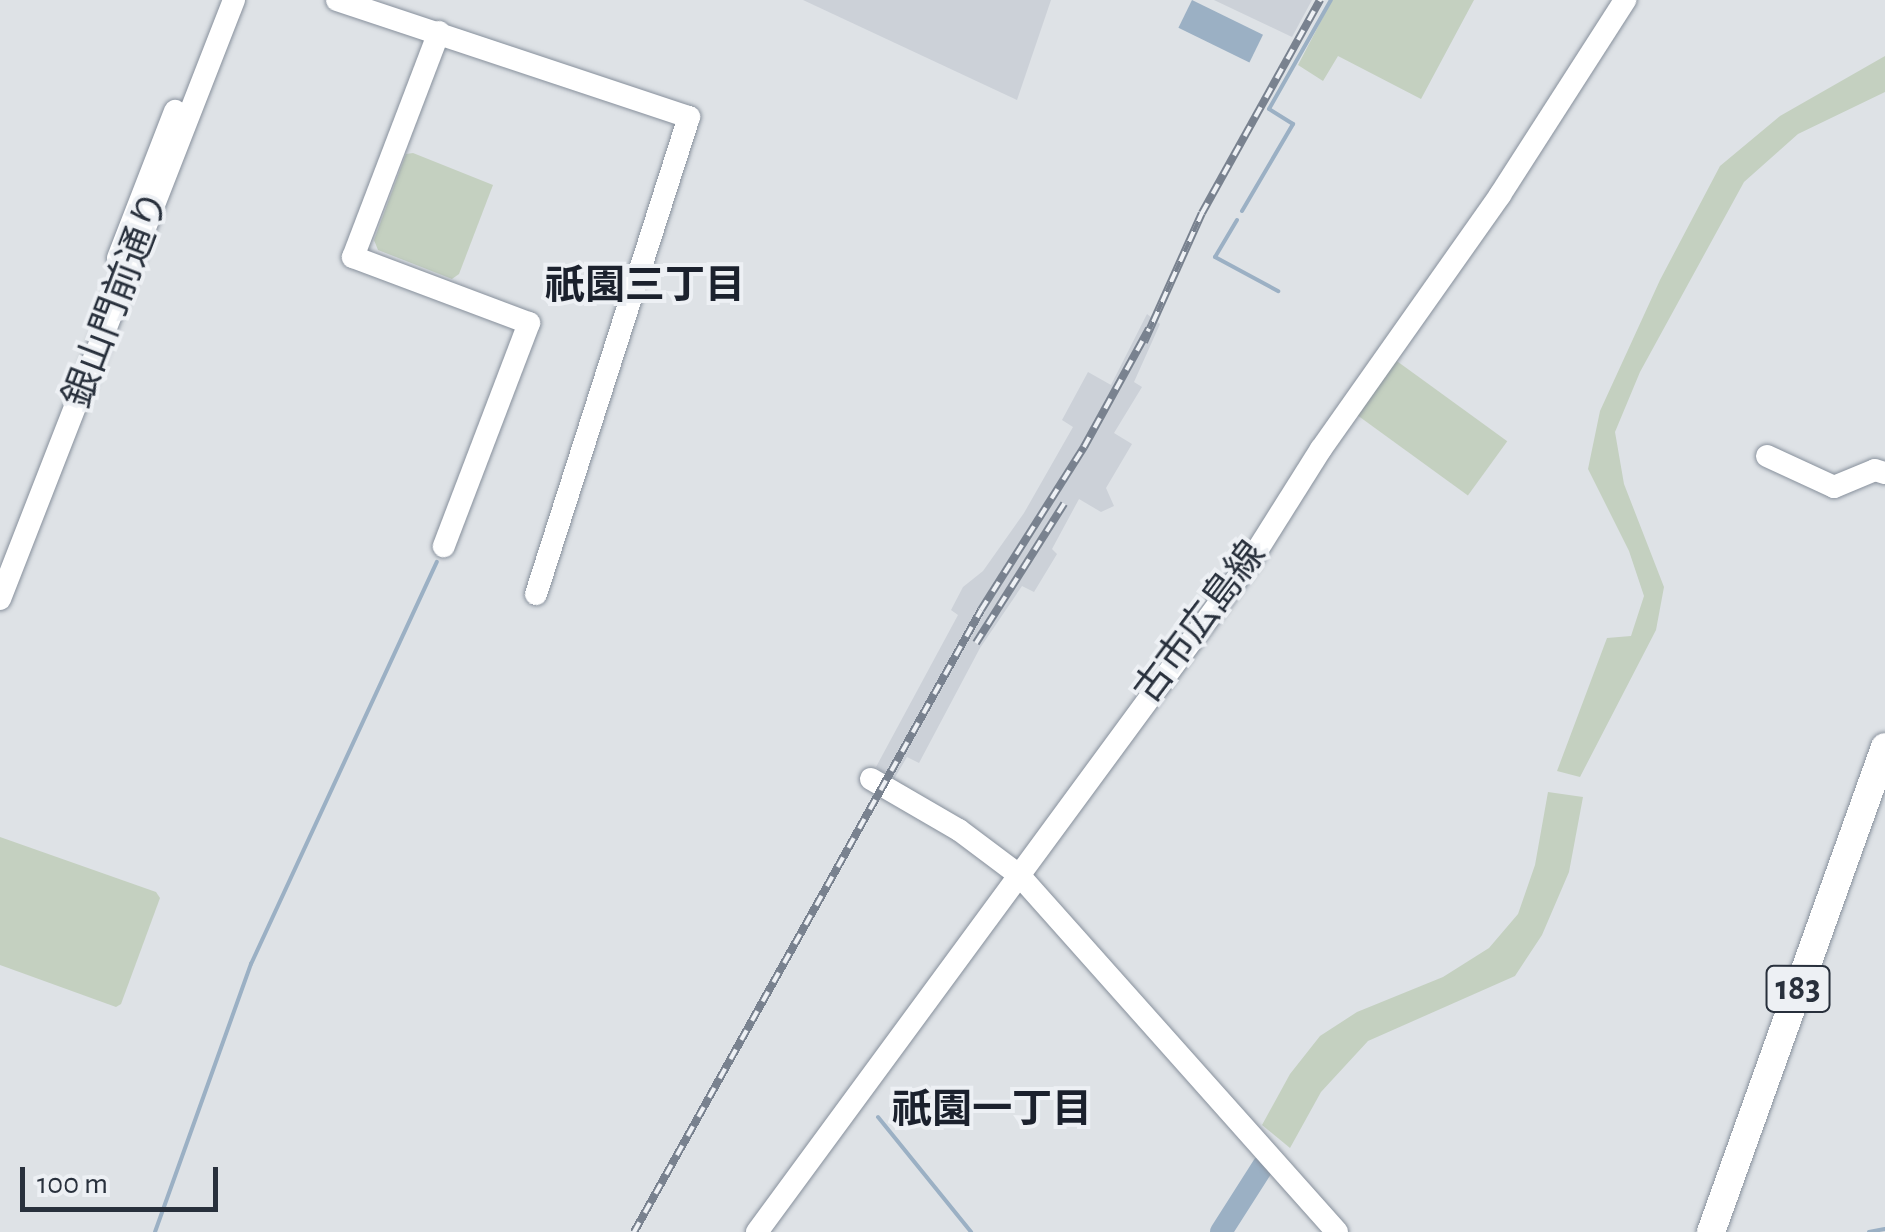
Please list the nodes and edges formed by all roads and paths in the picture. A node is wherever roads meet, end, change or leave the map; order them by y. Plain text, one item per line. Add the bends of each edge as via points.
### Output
1 (219, 0) edge
2 (234, 0) edge
3 (337, 0) edge
4 (1625, 0) edge
5 (439, 32) junction
6 (1767, 456) dead end
7 (1885, 473) edge
8 (444, 546) dead end
9 (0, 564) edge
10 (536, 594) dead end
11 (0, 599) edge
12 (1885, 747) edge
13 (871, 779) dead end
14 (1019, 875) junction
15 (757, 1232) edge
16 (1338, 1232) edge
17 (1711, 1232) edge

1 - 9 street, 銀山門前通り
2 - 11 street, 銀山門前通り
3 - 5 street
4 - 14 street, 古市広島線 via 1251,560
5 - 8 street via 354,257 529,323
5 - 10 street via 689,117
6 - 7 street via 1834,487 1876,470
12 - 17 highway, 183
13 - 14 street via 959,830
14 - 15 street, 古市広島線
14 - 16 street

